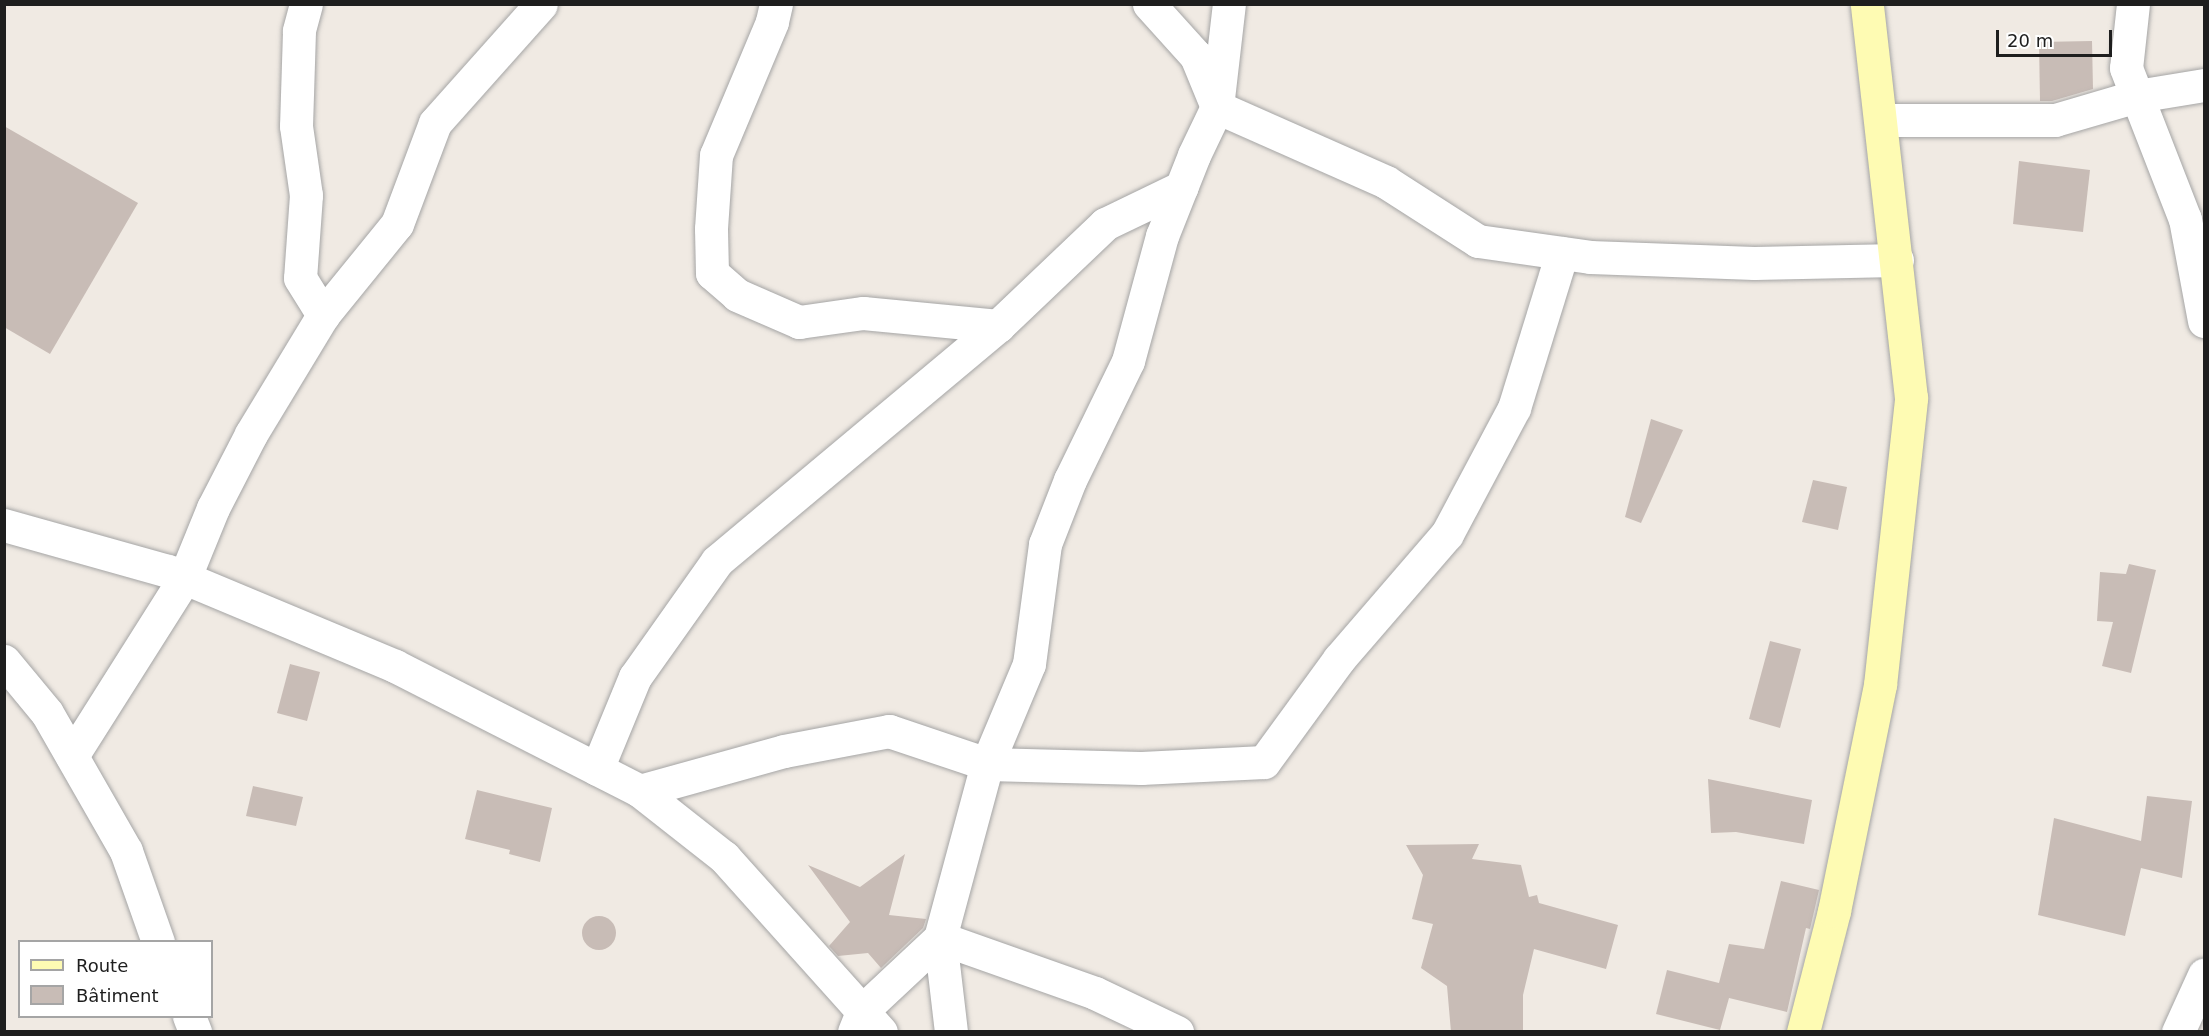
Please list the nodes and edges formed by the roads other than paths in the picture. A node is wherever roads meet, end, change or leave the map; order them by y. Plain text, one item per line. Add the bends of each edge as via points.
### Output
1 (306, 4) edge
2 (541, 4) edge
3 (776, 4) edge
4 (1149, 4) edge
5 (1230, 4) edge
6 (1867, 4) edge
7 (2133, 4) edge
8 (2205, 85) edge
9 (2138, 96) junction
10 (1217, 107) junction
11 (1881, 120) junction
12 (1182, 187) junction
13 (1563, 254) junction
14 (1897, 260) junction
15 (323, 315) junction
16 (2205, 321) edge
17 (998, 326) junction
18 (4, 525) edge
19 (184, 579) junction
20 (4, 661) edge
21 (72, 756) junction
22 (987, 764) junction
23 (597, 769) junction
24 (640, 791) junction
25 (940, 938) junction
26 (157, 940) edge
27 (2205, 975) edge
28 (189, 1018) edge
29 (866, 1024) edge
30 (195, 1032) edge
31 (951, 1032) edge
32 (1177, 1032) edge
33 (1803, 1032) edge
34 (2178, 1032) edge

1 - 15 street via 299,31 297,126 306,195 300,278
2 - 15 street via 435,123 397,224
3 - 17 street via 716,155 712,273 737,295 799,322 863,313
4 - 10 street via 1196,56
5 - 10 street
6 - 11 main road
7 - 9 street via 2126,68
8 - 9 street
9 - 11 street via 2055,120
9 - 16 street via 2185,219
10 - 12 street
10 - 13 street via 1386,182 1478,241
11 - 14 main road
12 - 17 street via 1105,224
12 - 22 street via 1162,236 1128,361 1070,480 1044,544 1029,664
13 - 14 street via 1754,263
13 - 22 street via 1514,408 1447,534 1339,659 1264,762 1141,768
14 - 33 main road via 1911,398 1880,686 1834,911
15 - 19 street via 251,434 213,508
17 - 23 street via 717,561 635,677
18 - 19 street
19 - 21 street
19 - 23 street via 395,666
20 - 21 street via 47,712
21 - 26 street via 126,851
22 - 24 street via 889,731 784,750
22 - 25 street
23 - 24 street
24 - 29 street via 724,857
25 - 29 street
25 - 31 street
25 - 32 street via 1095,993
27 - 34 street
28 - 30 street

